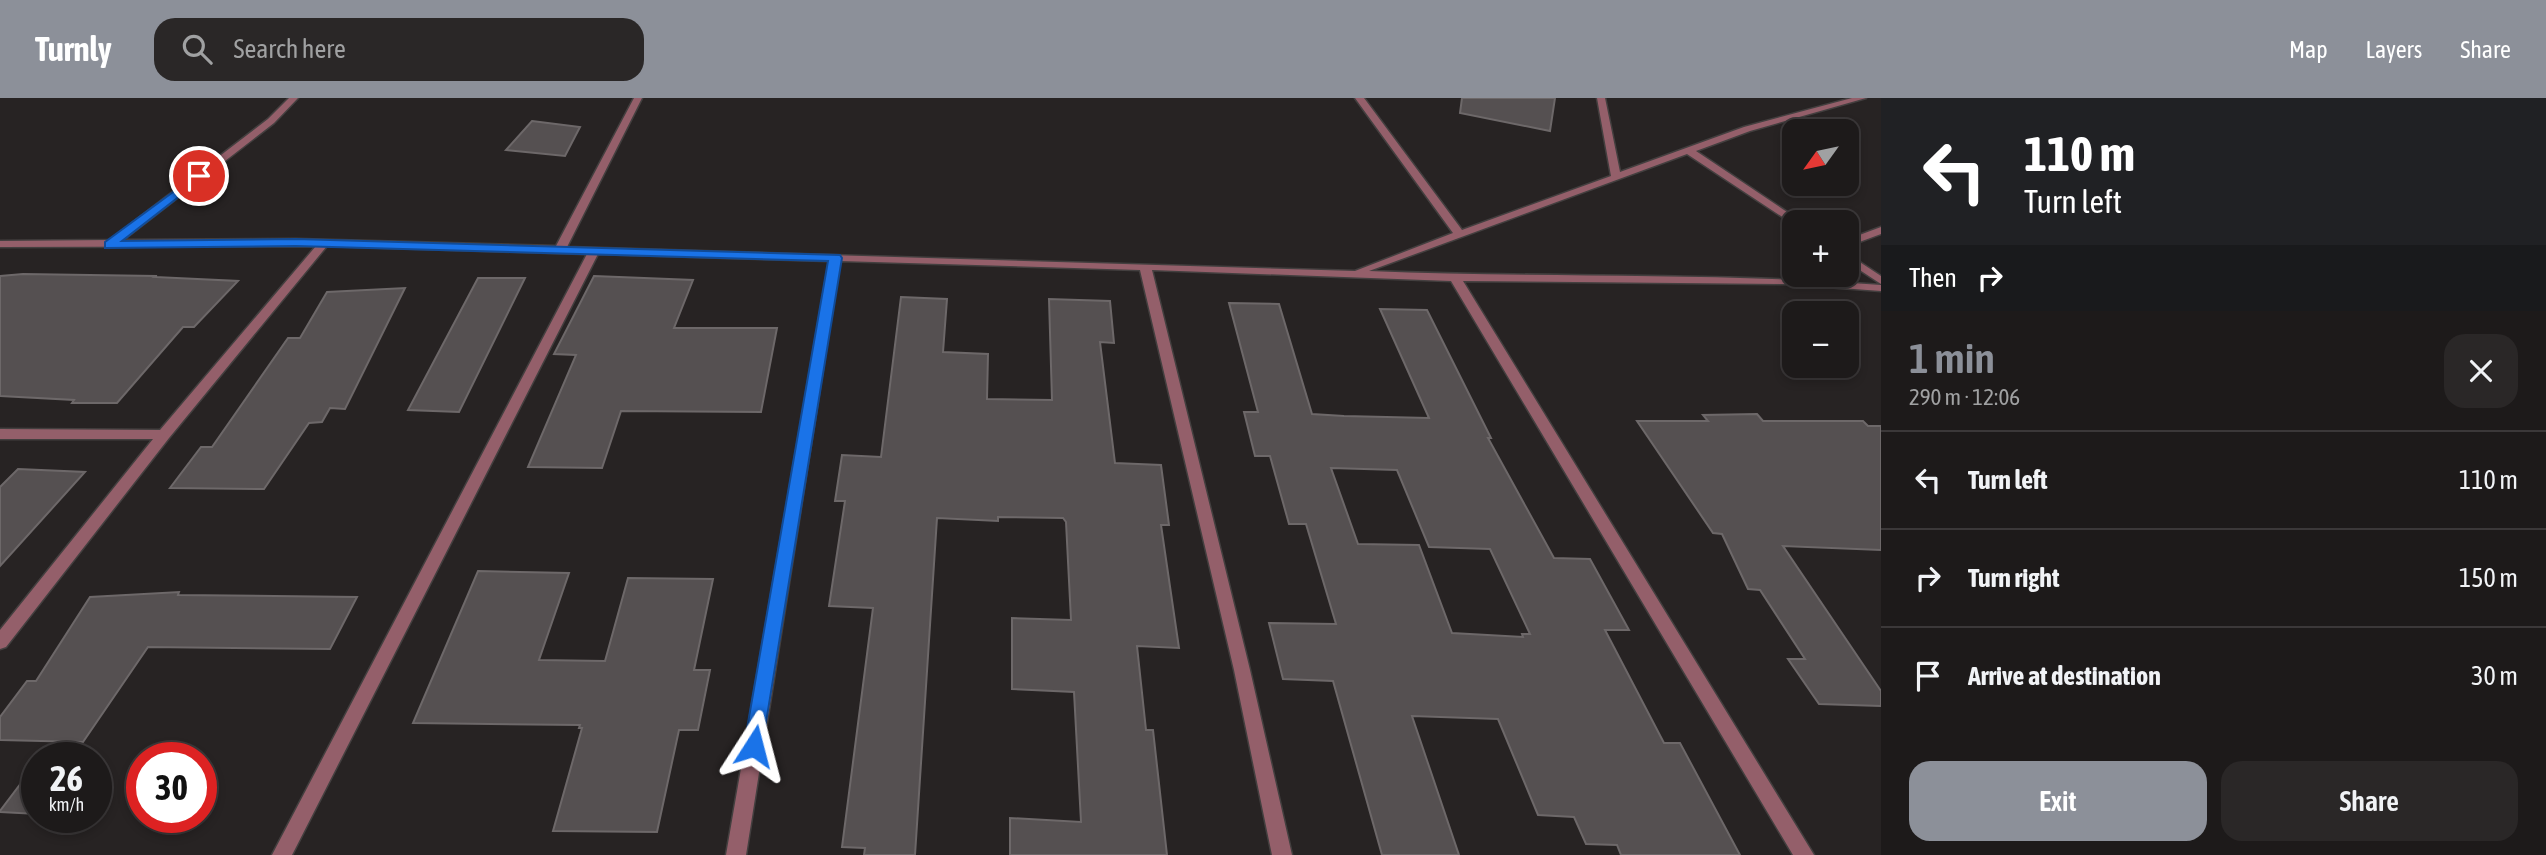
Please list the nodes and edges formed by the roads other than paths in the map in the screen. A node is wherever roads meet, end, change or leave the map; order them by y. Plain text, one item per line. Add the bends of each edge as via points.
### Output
1 (294, 98) edge
2 (638, 98) edge
3 (1359, 98) edge
4 (1601, 98) edge
5 (1861, 98) edge
6 (1689, 151) junction
7 (1616, 177) junction
8 (1782, 212) edge
9 (1881, 230) edge
10 (1460, 235) junction
11 (1859, 239) edge
12 (324, 243) junction
13 (0, 244) edge
14 (110, 245) junction
15 (560, 250) junction
16 (594, 251) junction
17 (835, 258) junction
18 (1859, 265) edge
19 (1145, 267) junction
20 (1352, 274) junction
21 (1455, 278) junction
22 (1881, 281) edge
23 (1881, 288) edge
24 (0, 433) edge
25 (164, 435) junction
26 (0, 642) edge
27 (282, 855) edge
28 (736, 855) edge
29 (1282, 855) edge
30 (1804, 855) edge

1 - 14 street via 271,121
2 - 15 street
3 - 10 street
4 - 7 street
5 - 6 street via 1747,129
6 - 7 street
6 - 8 street
7 - 10 street
9 - 11 street
10 - 20 street
12 - 14 street
12 - 15 street
12 - 25 street
13 - 14 street
15 - 16 street
16 - 17 street
16 - 27 street
17 - 19 street
17 - 28 street
18 - 22 street
19 - 20 street
19 - 29 street
20 - 21 street
21 - 23 street via 1786,281
21 - 30 street
24 - 25 street
25 - 26 street

